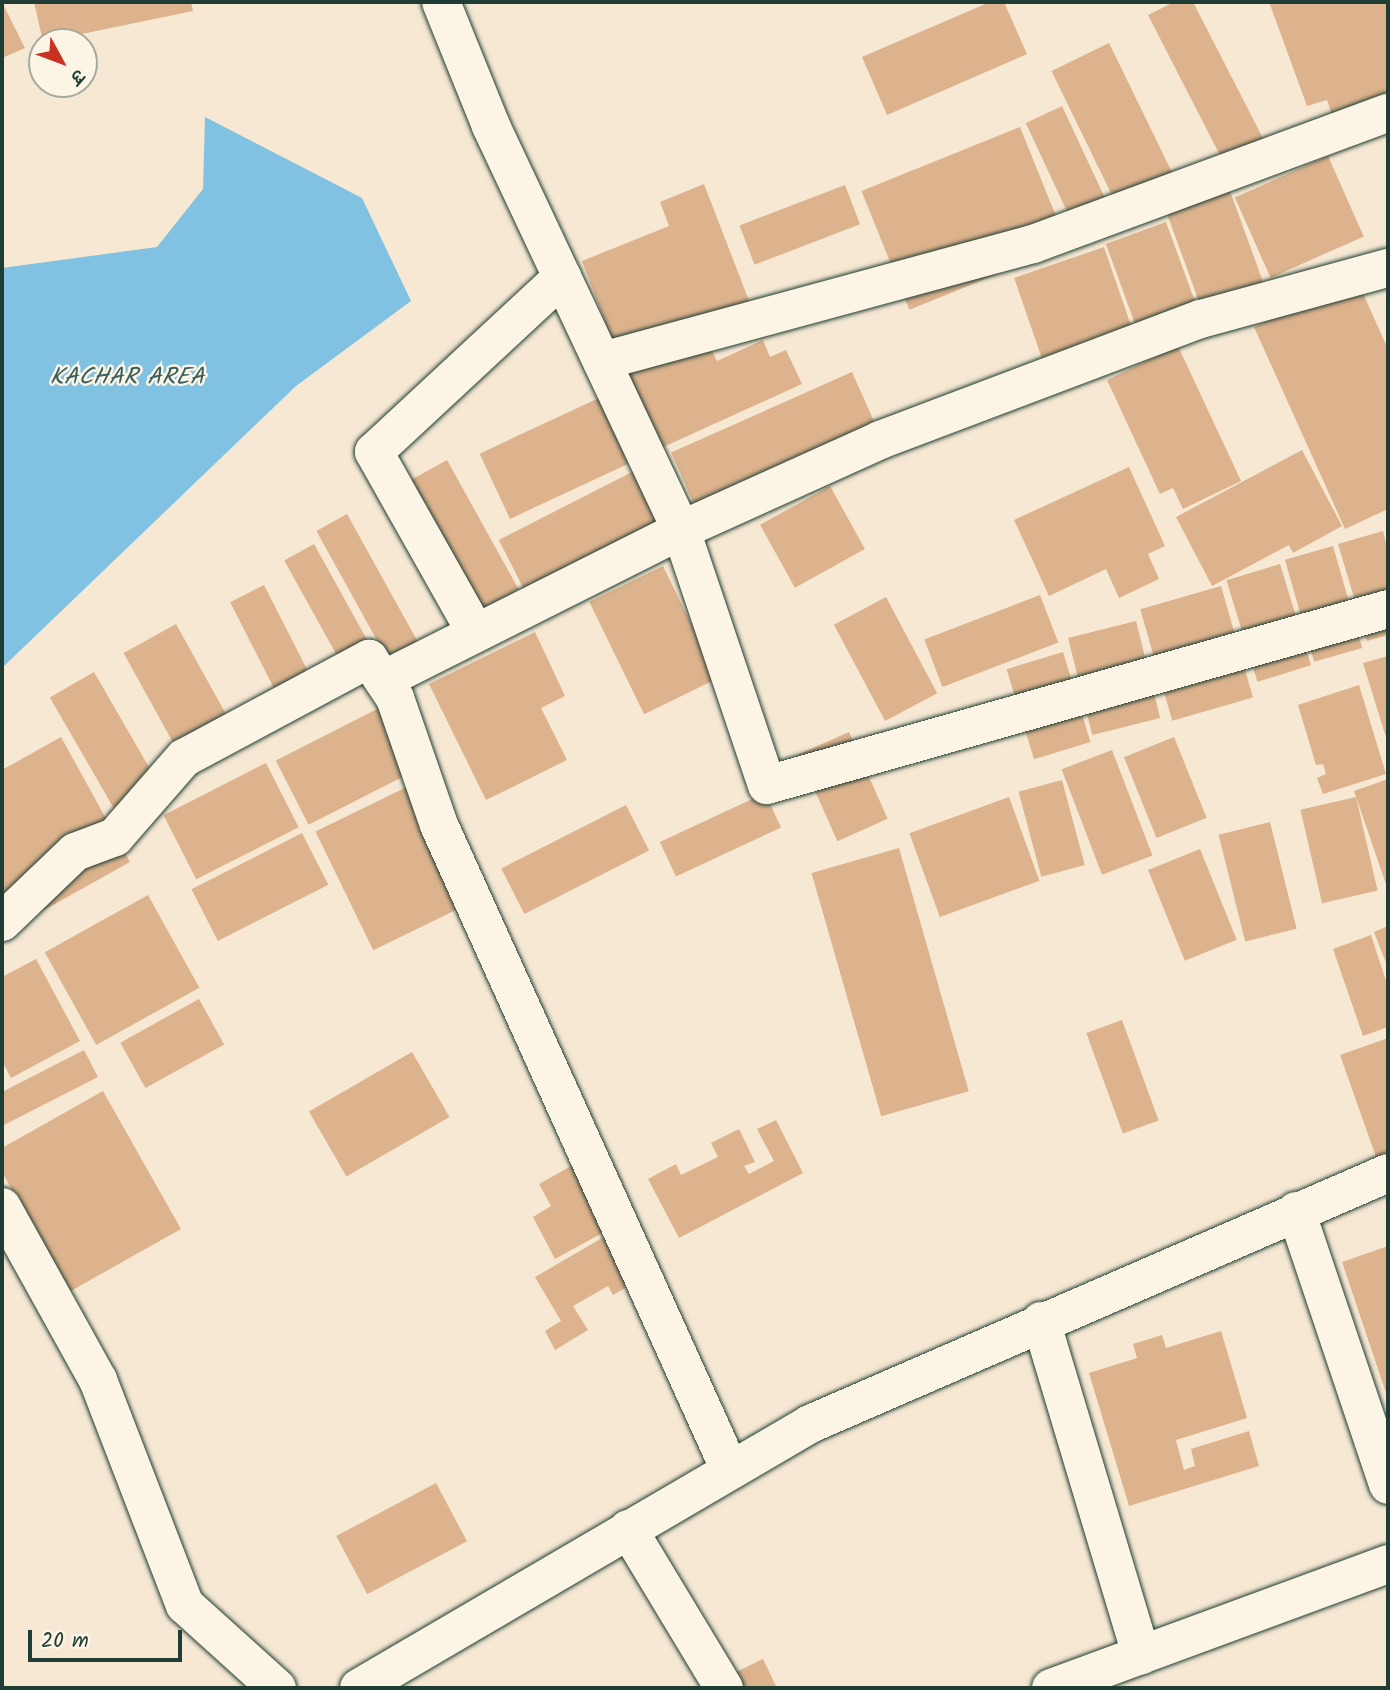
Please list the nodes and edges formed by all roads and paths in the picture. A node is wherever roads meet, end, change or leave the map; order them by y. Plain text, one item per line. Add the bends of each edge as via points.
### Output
1 (441, 2) edge
2 (1388, 113) edge
3 (1388, 268) edge
4 (562, 277) junction
5 (602, 361) junction
6 (681, 530) junction
7 (1388, 609) edge
8 (476, 633) junction
9 (383, 680) junction
10 (2, 922) edge
11 (1388, 1173) edge
12 (2, 1207) edge
13 (1296, 1211) junction
14 (1041, 1321) junction
15 (730, 1470) junction
16 (1388, 1485) edge
17 (628, 1529) junction
18 (1388, 1564) edge
19 (1141, 1655) junction
20 (277, 1688) edge
21 (359, 1688) edge
22 (724, 1688) edge
23 (1051, 1688) edge

1 - 4 street
2 - 5 street via 1033,244
3 - 6 street via 1201,319 880,440
4 - 5 street
4 - 8 street via 374,452
5 - 6 street
6 - 7 street via 767,785
6 - 8 street
8 - 9 street
9 - 10 street via 369,659 184,758 115,837 75,852
9 - 15 street via 395,698 439,825
11 - 13 street
12 - 20 street via 98,1380 185,1605
13 - 14 street
13 - 16 street
14 - 15 street via 810,1424
14 - 19 street
15 - 17 street
17 - 21 street
17 - 22 street
18 - 19 street
19 - 23 street

